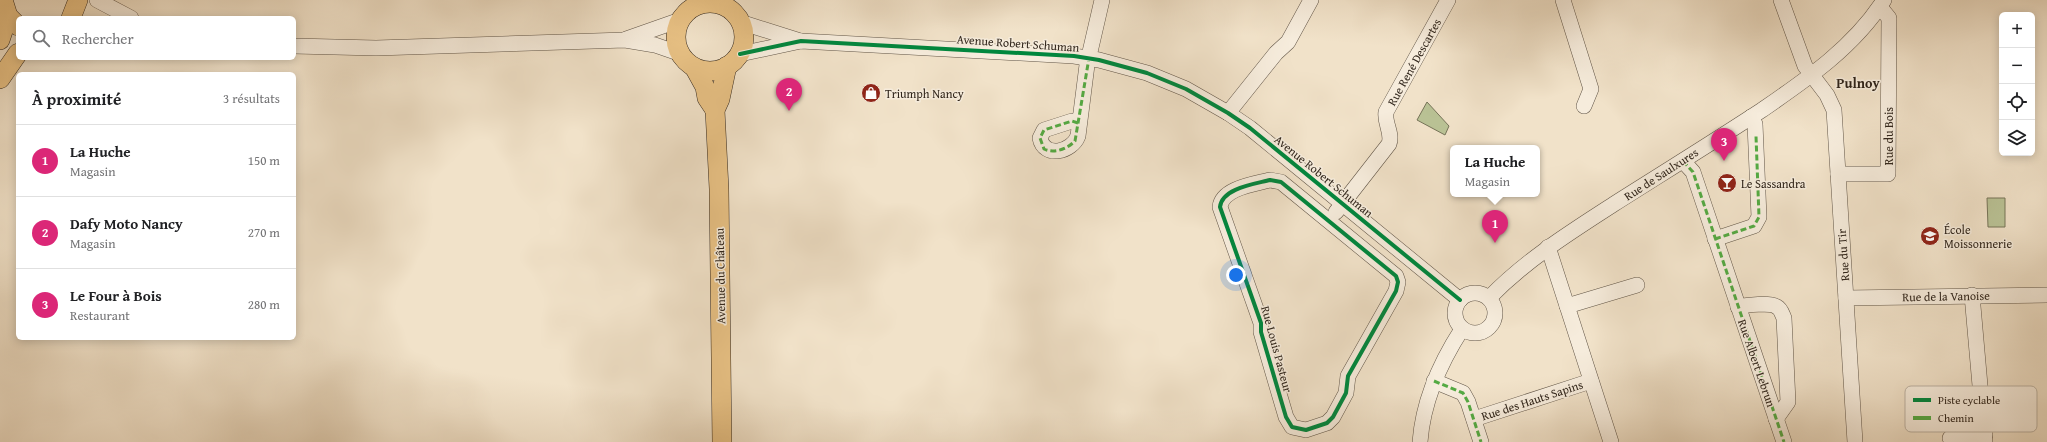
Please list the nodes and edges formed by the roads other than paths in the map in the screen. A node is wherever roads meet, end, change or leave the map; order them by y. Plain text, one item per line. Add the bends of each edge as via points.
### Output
1 (78, 0) edge
2 (97, 0) edge
3 (1102, 0) edge
4 (1311, 0) edge
5 (1448, 0) edge
6 (1563, 0) edge
7 (1781, 0) edge
8 (696, 3) edge
9 (1882, 3) edge
10 (725, 4) edge
11 (9, 14) edge
12 (72, 16) edge
13 (127, 16) edge
14 (680, 20) junction
15 (740, 22) junction
16 (0, 40) edge
17 (625, 40) junction
18 (801, 41) junction
19 (296, 46) edge
20 (681, 54) junction
21 (16, 56) edge
22 (1089, 58) junction
23 (733, 60) junction
24 (694, 67) junction
25 (1811, 76) junction
26 (0, 79) edge
27 (1584, 106) dead end
28 (715, 110) junction
29 (1228, 113) junction
30 (1751, 117) junction
31 (1078, 123) dead end
32 (1683, 161) junction
33 (1838, 174) junction
34 (1343, 204) junction
35 (1330, 221) junction
36 (1715, 240) junction
37 (1548, 247) junction
38 (1637, 285) dead end
39 (1972, 295) junction
40 (2047, 295) edge
41 (1489, 298) junction
42 (1846, 298) junction
43 (1460, 300) junction
44 (1567, 306) junction
45 (1738, 307) junction
46 (1462, 329) junction
47 (1434, 381) junction
48 (1591, 381) junction
49 (1980, 386) edge
50 (1474, 419) junction
51 (1776, 419) junction
52 (1950, 438) dead end
53 (1985, 438) edge
54 (722, 442) edge
55 (1420, 442) edge
56 (1481, 442) edge
57 (1611, 442) edge
58 (1784, 442) edge
59 (1854, 442) edge

1 - 12 main road
2 - 13 street
3 - 22 street
4 - 29 street via 1288,42 1276,53
5 - 34 street, Rue René Descartes via 1386,112 1389,144
6 - 27 street via 1591,89
7 - 25 street, Rue du Tir via 1802,59
8 - 10 main road
8 - 14 main road
9 - 25 street, Rue de Saulxures via 1865,26
9 - 33 street, Rue du Bois via 1889,18 1888,174
10 - 15 main road
11 - 16 main road
14 - 17 street
14 - 20 main road via 676,41
15 - 18 street, Avenue Robert Schuman
15 - 23 main road via 744,32 743,43
17 - 19 street via 376,48
17 - 20 street via 655,45
18 - 22 street, Avenue Robert Schuman
18 - 23 street, Avenue Robert Schuman
20 - 24 main road
21 - 26 main road
22 - 29 street, Avenue Robert Schuman via 1124,66 1168,81 1203,97
22 - 31 street
23 - 24 main road via 716,70 705,71
23 - 28 main road, Avenue du Château
24 - 28 main road, Avenue du Château
25 - 30 street, Rue de Saulxures
25 - 33 street, Rue du Tir via 1827,95 1834,110
28 - 54 main road, Avenue du Château via 719,189
29 - 34 street, Avenue Robert Schuman
30 - 32 street, Rue de Saulxures
30 - 36 street via 1755,124 1759,218 1754,226
32 - 36 street, Rue Albert Lebrun via 1692,172
32 - 37 street, Rue de Saulxures
33 - 42 street, Rue du Tir
34 - 35 street
34 - 43 street, Avenue Robert Schuman
35 - 35 street, Rue Louis Pasteur via 1276,180 1232,192 1221,202 1221,211 1239,265 1245,275 1286,417 1292,427 1300,430 1327,423 1333,418 1346,393 1348,376 1398,286 1396,276
36 - 45 street, Rue Albert Lebrun
37 - 41 street, Rue de Saulxures
37 - 44 street, Rue des Hauts Sapins
38 - 44 street
39 - 40 street, Rue de la Vanoise
39 - 42 street, Rue de la Vanoise
39 - 49 street
41 - 43 street via 1473,293
41 - 46 street via 1496,312 1492,325 1476,334
42 - 59 street, Rue du Tir
43 - 46 street via 1455,317
44 - 48 street, Rue des Hauts Sapins
45 - 51 street, Rue Albert Lebrun
45 - 51 street, Rue Albert Lebrun via 1771,304 1782,312 1788,402
46 - 47 street
47 - 50 street via 1463,393
47 - 55 street
48 - 50 street, Rue des Hauts Sapins
48 - 57 street, Rue des Hauts Sapins
50 - 56 street
51 - 58 street, Rue Albert Lebrun
52 - 53 street

